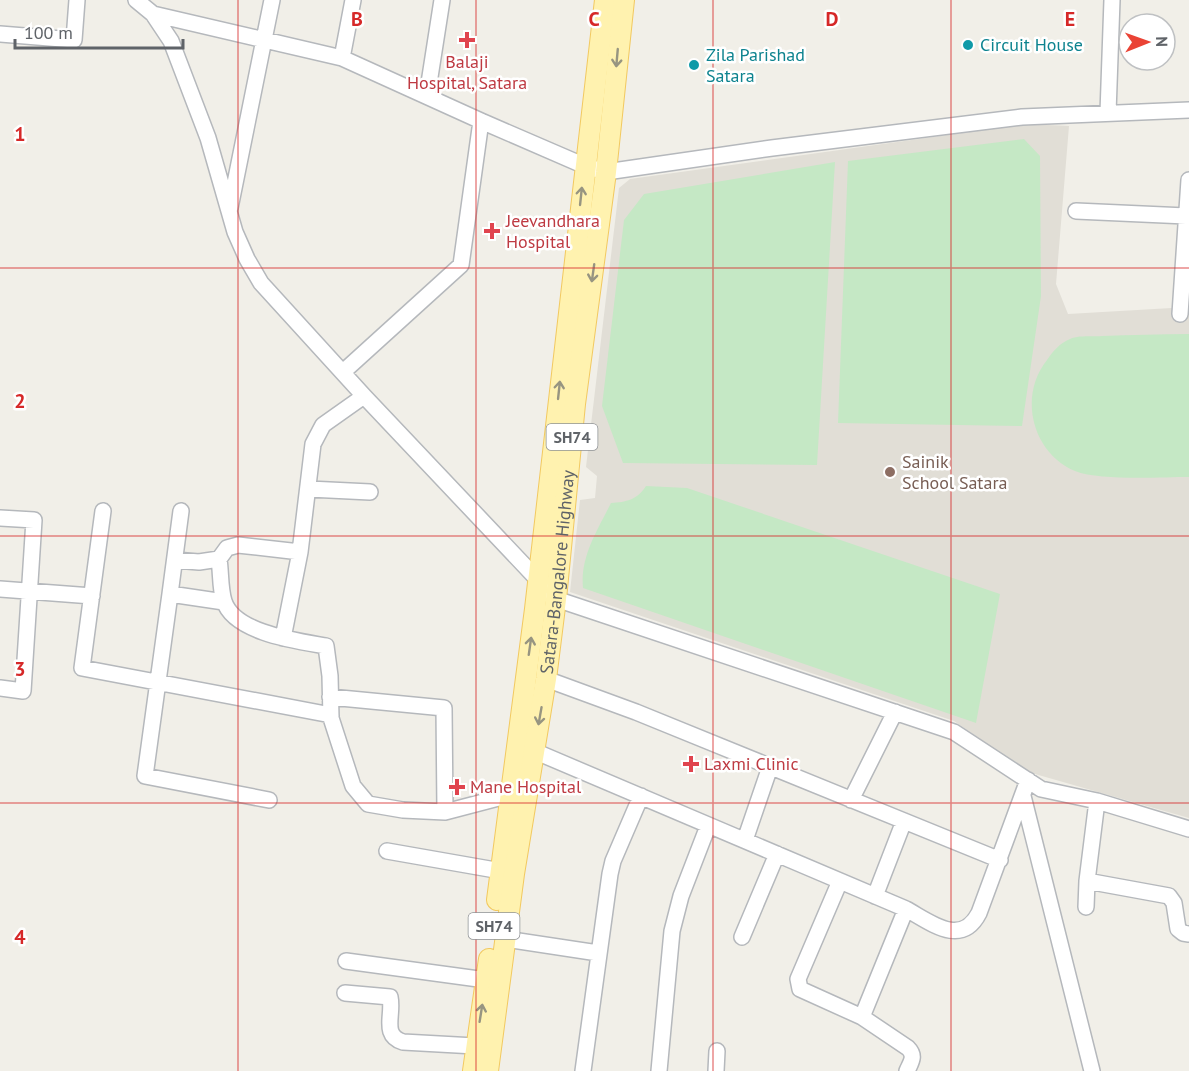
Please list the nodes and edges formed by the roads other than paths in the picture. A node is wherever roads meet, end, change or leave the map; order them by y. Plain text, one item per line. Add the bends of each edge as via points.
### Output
1 (77, 0) edge
2 (136, 0) edge
3 (272, 0) edge
4 (353, 0) edge
5 (442, 0) edge
6 (605, 0) edge
7 (624, 0) edge
8 (1112, 0) edge
9 (153, 14) junction
10 (0, 34) edge
11 (264, 41) junction
12 (342, 58) junction
13 (427, 96) junction
14 (1189, 110) edge
15 (1108, 113) junction
16 (481, 121) junction
17 (585, 166) junction
18 (606, 172) junction
19 (1189, 180) edge
20 (230, 211) junction
21 (1076, 211) dead end
22 (1186, 216) junction
23 (1180, 314) dead end
24 (343, 372) junction
25 (364, 396) junction
26 (309, 489) junction
27 (370, 492) dead end
28 (103, 512) dead end
29 (181, 512) dead end
30 (0, 518) edge
31 (300, 552) junction
32 (219, 559) junction
33 (175, 560) junction
34 (538, 580) junction
35 (0, 589) edge
36 (31, 591) junction
37 (170, 594) junction
38 (92, 596) junction
39 (556, 599) junction
40 (224, 602) junction
41 (286, 624) junction
42 (546, 679) junction
43 (158, 682) junction
44 (0, 688) edge
45 (330, 698) junction
46 (895, 712) junction
47 (331, 715) junction
48 (534, 751) junction
49 (770, 767) junction
50 (1028, 780) junction
51 (510, 795) junction
52 (641, 796) junction
53 (1023, 796) junction
54 (269, 800) dead end
55 (851, 800) junction
56 (1097, 801) junction
57 (445, 812) junction
58 (904, 822) junction
59 (708, 826) junction
60 (1189, 829) edge
61 (745, 840) junction
62 (387, 851) dead end
63 (777, 854) junction
64 (1000, 860) junction
65 (501, 871) junction
66 (840, 881) junction
67 (1087, 881) junction
68 (875, 896) junction
69 (1086, 907) dead end
70 (906, 909) junction
71 (1189, 934) edge
72 (742, 937) dead end
73 (505, 939) junction
74 (598, 952) junction
75 (346, 960) dead end
76 (486, 981) junction
77 (345, 993) dead end
78 (862, 1017) junction
79 (476, 1046) junction
80 (717, 1051) dead end
81 (472, 1071) edge
82 (488, 1071) edge
83 (582, 1071) edge
84 (659, 1071) edge
85 (716, 1071) edge
86 (907, 1071) edge
87 (1092, 1071) edge

1 - 10 street via 74,40
2 - 9 street
3 - 11 street
4 - 12 street
5 - 13 street
6 - 17 main road, Satara-Bangalore Highway / SH74
7 -> 18 main road, Satara-Bangalore Highway / SH74
8 - 15 street
9 - 11 street
9 - 20 street via 171,41 192,94
11 - 12 street
11 - 20 street
12 - 13 street
13 - 16 street
14 - 15 street
15 - 18 street via 1022,117 915,129
16 - 17 street
16 - 24 street via 461,265
17 - 18 street
34 -> 17 main road, Satara-Bangalore Highway / SH74
18 -> 39 main road, Satara-Bangalore Highway / SH74 via 575,404
19 - 22 street
20 - 24 street via 235,232 261,283
21 - 22 street
22 - 23 street
24 - 25 street
25 - 26 street via 323,425 312,447
25 - 34 street
26 - 27 street
26 - 31 street
28 - 38 street
29 - 33 street
30 - 36 street via 34,520
31 - 32 street via 238,545 227,548
31 - 41 street
32 - 33 street
32 - 40 street
33 - 37 street
34 - 39 street
51 -> 34 main road, Satara-Bangalore Highway / SH74
35 - 36 street
36 - 38 street
36 - 44 street via 23,691
37 - 40 street
37 - 43 street
38 - 43 street via 82,668
39 - 42 main road, Satara-Bangalore Highway / SH74
39 - 46 street
40 - 41 street via 240,623
41 - 45 street via 326,646
42 -> 48 main road, Satara-Bangalore Highway / SH74
42 - 49 street
43 - 47 street
43 - 54 street via 145,776
45 - 47 street
45 - 57 street via 444,708
46 - 50 street via 954,732
46 - 55 street
47 - 57 street via 353,786 368,804
48 - 52 street
48 - 73 main road, Satara-Bangalore Highway / SH74
49 - 55 street
49 - 61 street
50 - 53 street
50 - 56 street via 1041,789
51 - 57 street
51 - 65 main road, Satara-Bangalore Highway / SH74
52 - 59 street
52 - 74 street via 613,861
53 - 64 street
53 - 87 street
55 - 58 street
56 - 60 street
56 - 67 street
58 - 64 street
58 - 68 street
59 - 61 street
59 - 84 street via 672,931
61 - 63 street
62 - 65 street
63 - 66 street
63 - 72 street
64 - 70 street via 979,914 966,929 946,931
65 - 76 main road, Satara-Bangalore Highway / SH74
66 - 68 street
66 - 78 street via 797,984 800,989
67 - 69 street
67 - 71 street via 1169,896 1178,929
68 - 70 street
70 - 78 street
73 - 74 street
73 - 82 main road, Satara-Bangalore Highway / SH74
74 - 83 street
75 - 76 street
79 -> 76 main road, Satara-Bangalore Highway / SH74
77 - 79 street via 390,998 392,1036 403,1042
78 - 86 street via 912,1052
79 - 81 main road, Satara-Bangalore Highway / SH74
80 - 85 street

